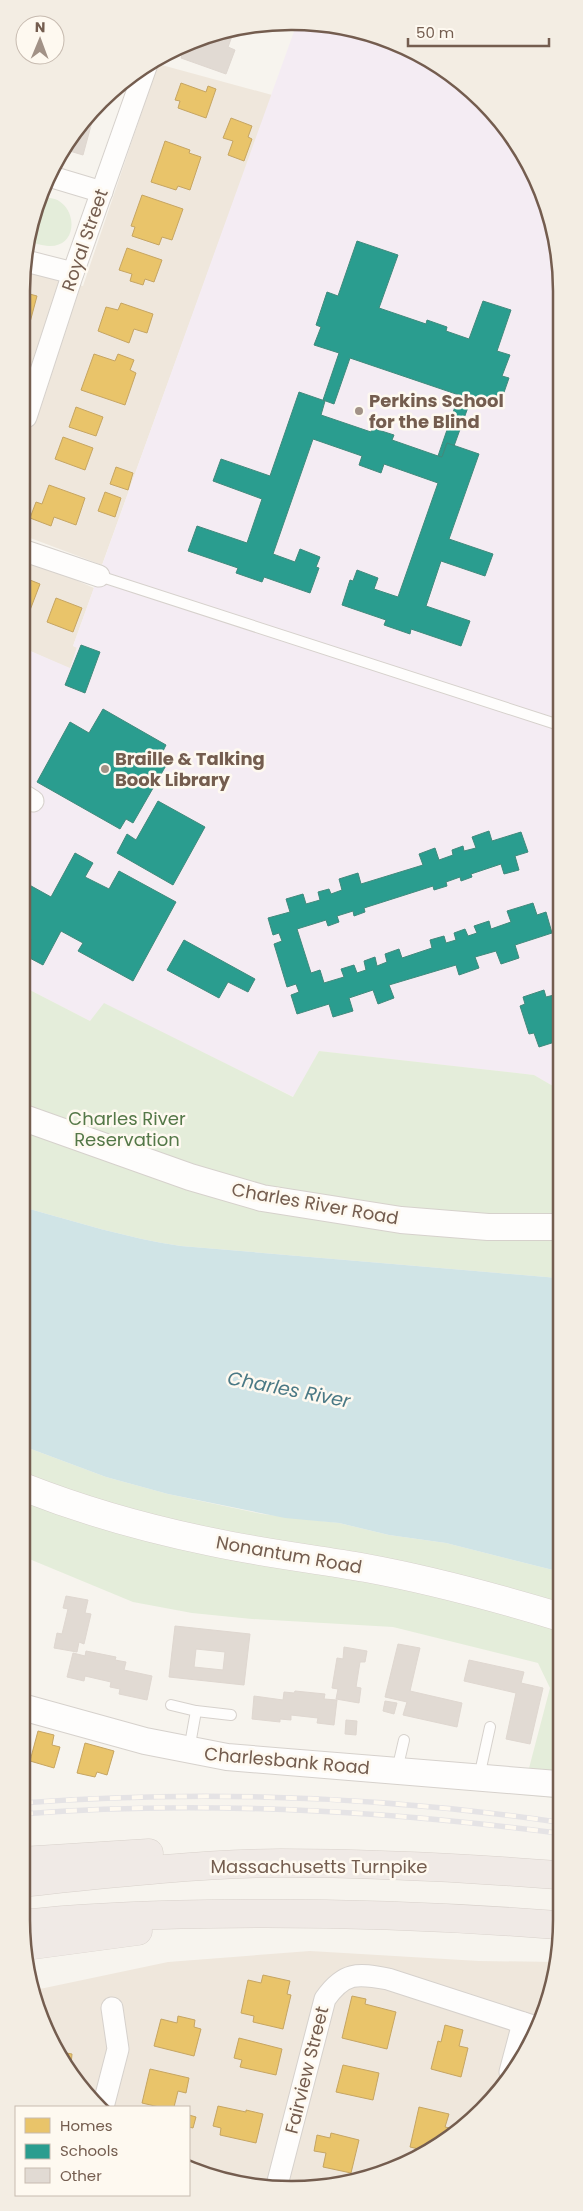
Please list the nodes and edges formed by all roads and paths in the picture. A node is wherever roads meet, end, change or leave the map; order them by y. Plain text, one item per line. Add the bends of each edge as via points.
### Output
1 (143, 76) edge
2 (56, 178) edge
3 (102, 192) junction
4 (32, 262) edge
5 (73, 273) junction
6 (30, 405) edge
7 (30, 553) edge
8 (98, 576) joint
9 (553, 723) edge
10 (30, 1120) edge
11 (553, 1227) edge
12 (30, 1489) edge
13 (553, 1615) edge
14 (171, 1705) dead end
15 (30, 1709) edge
16 (196, 1711) junction
17 (231, 1715) dead end
18 (490, 1727) dead end
19 (404, 1740) dead end
20 (188, 1751) junction
21 (397, 1771) junction
22 (479, 1778) junction
23 (553, 1784) edge
24 (30, 1860) edge
25 (280, 1863) junction
26 (553, 1875) edge
27 (30, 1882) edge
28 (243, 1914) junction
29 (30, 1923) edge
30 (553, 1925) edge
31 (31, 1945) edge
32 (112, 2008) dead end
33 (529, 2026) edge
34 (523, 2041) edge
35 (104, 2101) edge
36 (278, 2180) edge

1 - 3 street, Royal Street
2 - 3 street
3 - 5 street, Royal Street
4 - 5 street
5 - 6 street, Royal Street
7 - 8 street
8 - 9 lane
10 - 11 street, Charles River Road via 190,1177 262,1198 410,1221 488,1227
12 - 13 main road, Nonantum Road via 174,1534 405,1576 485,1594
14 - 16 lane
15 - 20 street, Charlesbank Road
16 - 17 lane
16 - 20 lane
18 - 22 lane
19 - 21 lane
20 - 21 street, Charlesbank Road
21 - 22 street, Charlesbank Road
22 - 23 street, Charlesbank Road
24 - 25 highway via 162,1852
25 - 26 highway, Massachusetts Turnpike
25 - 27 highway, Massachusetts Turnpike
28 - 29 highway via 113,1917
28 - 30 highway via 408,1915
28 - 31 highway
32 - 35 street via 118,2049
33 - 34 street
33 - 36 street, Fairview Street via 388,1979 367,1974 349,1976 334,1986 325,1999

